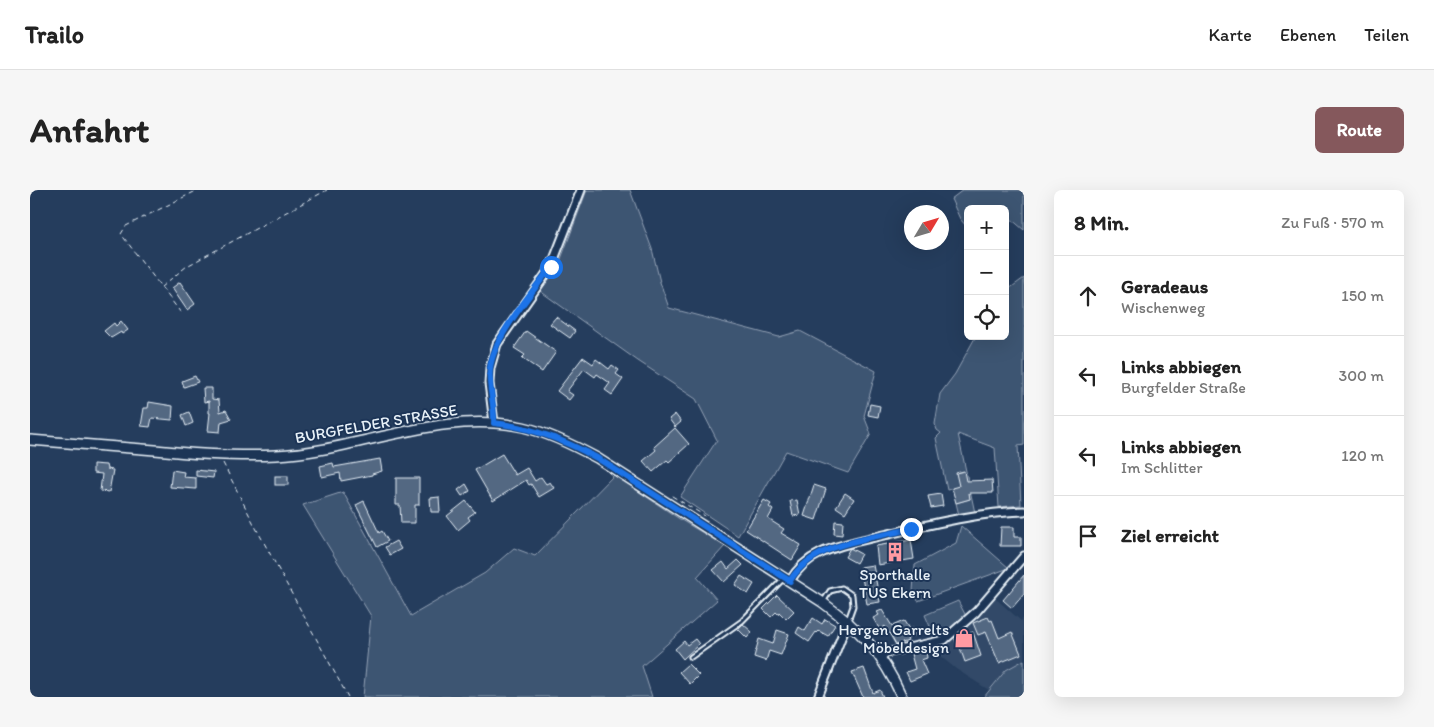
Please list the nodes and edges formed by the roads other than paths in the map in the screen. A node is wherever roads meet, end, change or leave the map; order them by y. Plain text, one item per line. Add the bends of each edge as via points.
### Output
1 (581, 190) edge
2 (494, 423) junction
3 (30, 440) edge
4 (1024, 511) edge
5 (1024, 556) edge
6 (787, 579) junction
7 (822, 602) junction
8 (848, 620) junction
9 (691, 657) dead end
10 (881, 657) junction
11 (818, 697) edge
12 (902, 697) edge

1 - 2 street via 551,267 497,344 490,368
2 - 3 street, BURGFELDER STRASSE via 442,425 278,455 219,456
2 - 6 street, BURGFELDER STRASSE via 537,431 597,458
4 - 6 street via 953,521 852,543 821,553
5 - 10 street via 976,612 944,640
6 - 7 street, BURGFELDER STRASSE
6 - 9 lane via 742,620
7 - 8 street, BURGFELDER STRASSE
7 - 8 lane via 830,592 842,588 852,595 853,606
8 - 10 street, BURGFELDER STRASSE
8 - 11 street
10 - 12 street, BURGFELDER STRASSE

